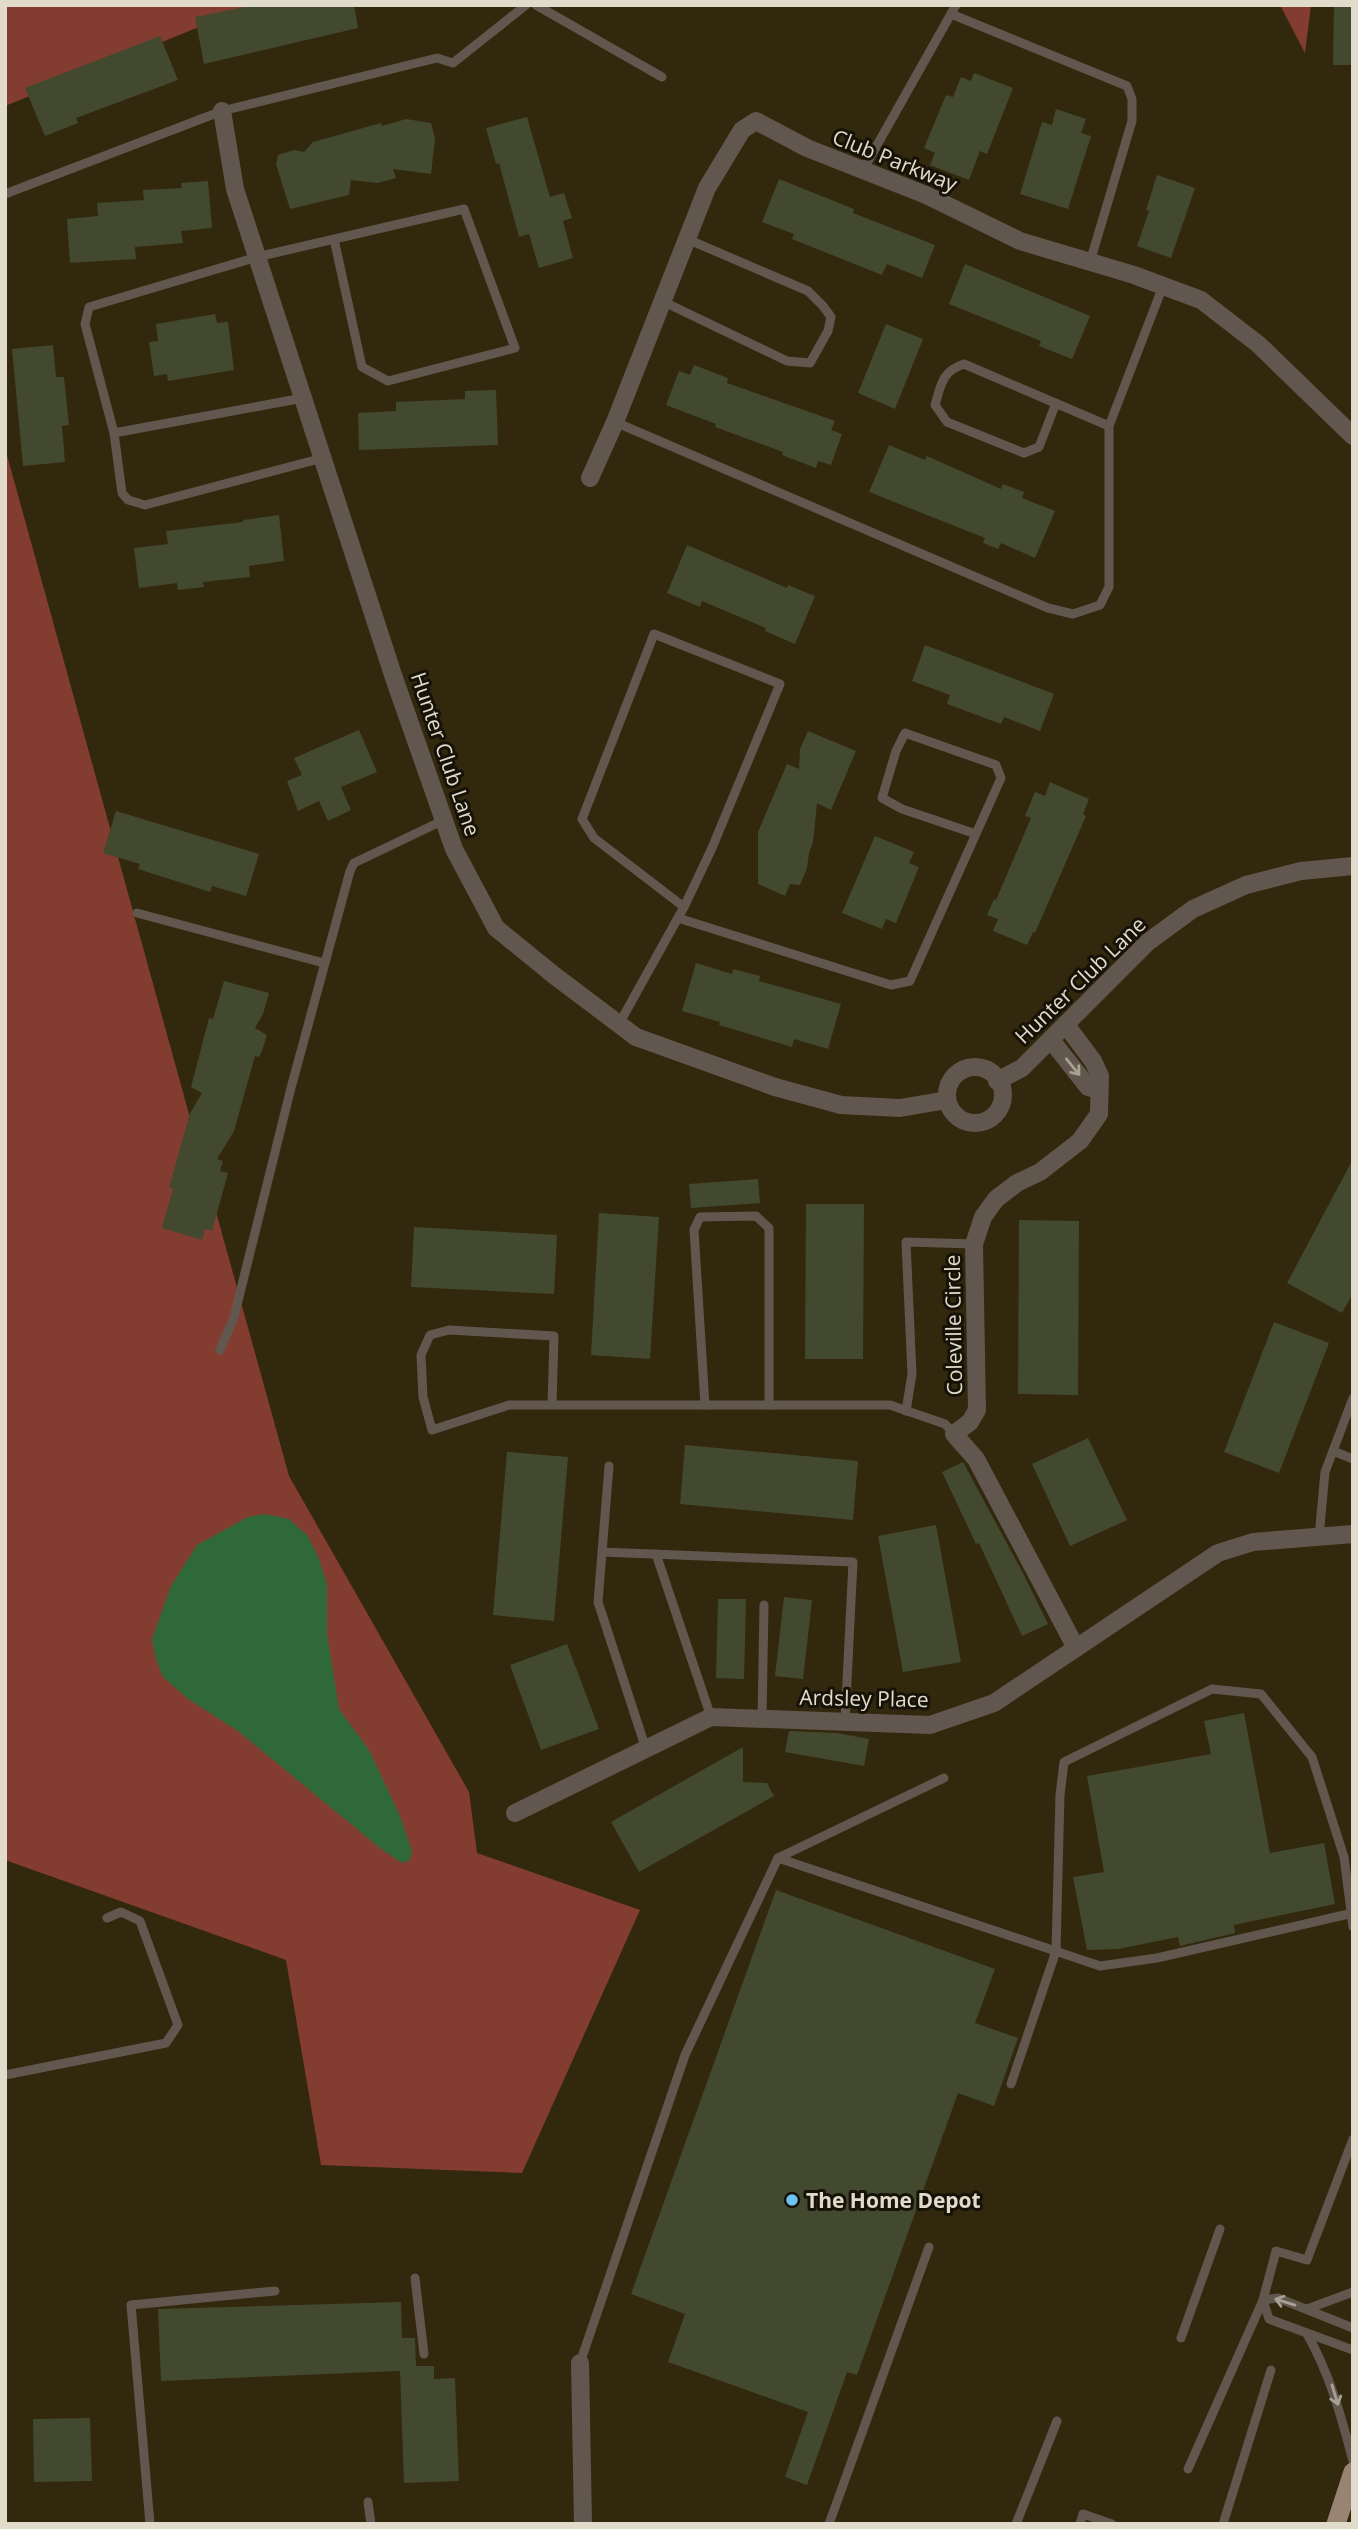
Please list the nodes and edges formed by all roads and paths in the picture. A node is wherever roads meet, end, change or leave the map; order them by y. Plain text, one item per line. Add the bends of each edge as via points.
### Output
1 (526, 5) edge
2 (536, 5) edge
3 (953, 10) edge
4 (662, 77) dead end
5 (222, 111) junction
6 (863, 170) junction
7 (5, 194) edge
8 (334, 239) junction
9 (687, 239) junction
10 (257, 257) junction
11 (1090, 262) junction
12 (1163, 286) junction
13 (662, 301) junction
14 (303, 398) junction
15 (1056, 403) junction
16 (615, 422) junction
17 (1109, 426) junction
18 (114, 433) junction
19 (1353, 436) edge
20 (323, 458) junction
21 (590, 478) dead end
22 (444, 820) junction
23 (976, 834) junction
24 (1353, 866) edge
25 (684, 907) junction
26 (137, 913) dead end
27 (678, 918) junction
28 (324, 963) junction
29 (619, 1024) junction
30 (1066, 1025) junction
31 (1051, 1040) junction
32 (997, 1081) junction
33 (1098, 1090) junction
34 (947, 1100) junction
35 (974, 1244) junction
36 (220, 1350) dead end
37 (1353, 1398) edge
38 (552, 1404) junction
39 (705, 1405) junction
40 (769, 1405) junction
41 (906, 1411) junction
42 (954, 1434) junction
43 (1333, 1451) junction
44 (1353, 1459) edge
45 (609, 1466) dead end
46 (1353, 1534) edge
47 (1319, 1537) junction
48 (602, 1552) junction
49 (656, 1554) junction
50 (764, 1605) dead end
51 (1076, 1648) junction
52 (711, 1717) junction
53 (762, 1718) junction
54 (845, 1721) junction
55 (646, 1749) junction
56 (944, 1778) dead end
57 (515, 1813) dead end
58 (778, 1858) junction
59 (1352, 1912) edge
60 (107, 1918) dead end
61 (1353, 1927) edge
62 (1056, 1951) junction
63 (5, 2075) edge
64 (1011, 2084) dead end
65 (1353, 2139) edge
66 (1220, 2229) dead end
67 (929, 2247) dead end
68 (415, 2278) dead end
69 (275, 2291) dead end
70 (1353, 2292) edge
71 (1263, 2300) junction
72 (1307, 2309) junction
73 (1353, 2328) edge
74 (1307, 2333) junction
75 (1181, 2338) dead end
76 (1353, 2350) edge
77 (424, 2354) dead end
78 (580, 2362) joint
79 (1271, 2370) dead end
80 (1057, 2421) dead end
81 (1353, 2461) edge
82 (1188, 2469) dead end
83 (1353, 2472) edge
84 (368, 2502) dead end
85 (150, 2524) edge
86 (371, 2524) edge
87 (583, 2524) edge
88 (829, 2524) edge
89 (1016, 2524) edge
90 (1080, 2524) edge
91 (1112, 2524) edge
92 (1223, 2524) edge
93 (1336, 2524) edge

1 - 5 lane via 453,63 436,58
2 - 4 lane
3 - 6 lane
3 - 11 lane via 1127,86 1132,121
5 - 7 lane
5 - 10 street, Hunter Club Lane via 235,189
6 - 9 street, Club Parkway via 756,121 742,130 707,187
6 - 11 street, Club Parkway via 1020,241
8 - 8 lane via 362,367 388,381 515,348 464,209
8 - 10 lane
9 - 13 street, Club Parkway
9 - 13 lane via 808,291 831,317 828,331 810,363 787,361
10 - 14 street, Hunter Club Lane
10 - 18 lane via 89,307 85,324
11 - 12 street, Club Parkway
12 - 17 lane
12 - 19 street, Club Parkway via 1201,300 1258,344
13 - 16 street, Club Parkway
14 - 18 lane
14 - 20 street, Hunter Club Lane
15 - 15 lane via 964,364 951,368 935,405 947,422 1024,453 1039,447
15 - 17 lane
16 - 17 lane via 1048,608 1073,614 1100,605 1109,587
16 - 21 street, Club Parkway
18 - 20 lane via 122,493 145,505
20 - 22 street, Hunter Club Lane
22 - 28 lane via 354,863
22 - 29 street, Hunter Club Lane via 464,871 496,928
23 - 23 lane via 1001,778 996,765 905,733 882,798
23 - 27 lane via 910,981 891,985
24 - 30 street, Hunter Club Lane via 1301,871 1246,885 1193,909 1148,942
25 - 25 lane via 780,684 654,634 582,819 594,838
25 - 27 lane
26 - 28 lane
27 - 29 lane
28 - 36 lane via 234,1317
29 - 34 street, Hunter Club Lane via 636,1037 674,1051 841,1105 900,1108
30 - 31 street, Hunter Club Lane
30 - 33 street, Coleville Circle via 1097,1068
31 - 32 street, Hunter Club Lane via 1022,1068
31 -> 33 street via 1088,1087
32 - 34 street via 987,1069 965,1068 948,1083
32 - 34 street via 1002,1086 1001,1108 984,1123 962,1121
33 - 35 street, Coleville Circle via 1098,1114 1080,1142 996,1199 983,1217
35 - 41 lane via 906,1242 912,1374
35 - 42 street, Coleville Circle via 977,1410
37 - 43 lane
38 - 38 lane via 509,1405 432,1430 423,1397 421,1355 430,1335 449,1330 554,1336
38 - 39 lane
39 - 40 lane
39 - 40 lane via 694,1230 700,1217 756,1216 769,1228
40 - 41 lane via 890,1405
41 - 42 lane via 945,1424
42 - 51 street via 976,1459
43 - 44 lane
43 - 47 lane via 1325,1472
45 - 48 lane
46 - 47 street, Ardsley Place
47 - 51 street, Ardsley Place via 1253,1542 1218,1553
48 - 49 lane
48 - 55 lane via 598,1602
49 - 52 lane
49 - 54 lane via 853,1562
50 - 53 lane
51 - 54 street, Ardsley Place via 994,1703 930,1725
52 - 53 street, Ardsley Place
52 - 55 street, Ardsley Place
53 - 54 street, Ardsley Place
55 - 57 street, Ardsley Place
56 - 58 lane
58 - 62 lane
58 - 78 lane via 685,2055
59 - 61 lane
59 - 62 lane via 1146,1960 1100,1966
59 - 62 lane via 1344,1857 1312,1756 1261,1693 1212,1689 1064,1762
60 - 63 lane via 121,1912 141,1921 178,2025 166,2043
62 - 64 lane
65 - 71 lane via 1307,2260 1276,2251
66 - 75 lane
67 - 88 lane
68 - 77 lane
69 - 85 lane via 131,2305
70 - 72 lane
72 -> 71 lane via 1278,2298
71 - 74 lane via 1269,2319
71 - 82 lane
72 - 73 lane
74 - 76 lane
74 -> 81 lane via 1332,2386
78 - 87 street
79 - 92 lane
80 - 89 lane
83 - 93 main road
84 - 86 lane
90 - 91 lane via 1083,2514

